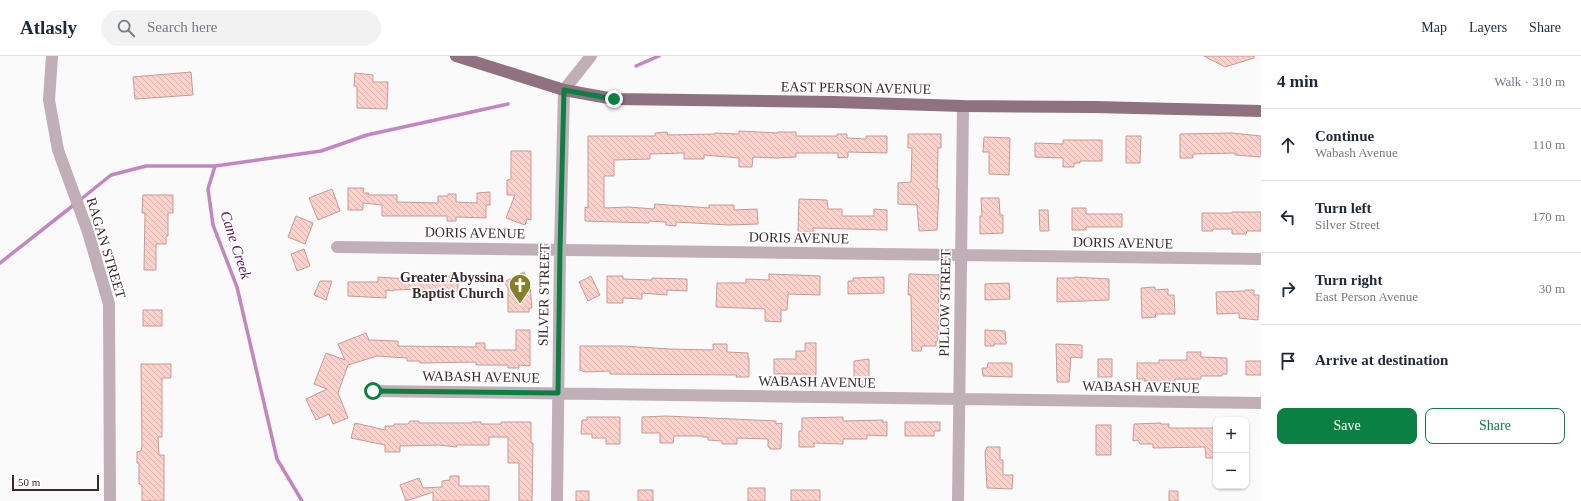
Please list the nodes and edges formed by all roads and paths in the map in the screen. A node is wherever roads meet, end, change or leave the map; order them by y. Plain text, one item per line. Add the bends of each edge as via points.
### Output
1 (52, 56) edge
2 (456, 56) edge
3 (591, 56) edge
4 (564, 90) junction
5 (963, 106) junction
6 (1261, 111) edge
7 (337, 246) dead end
8 (560, 249) junction
9 (961, 256) junction
10 (1261, 259) edge
11 (373, 391) dead end
12 (558, 393) junction
13 (959, 400) junction
14 (1261, 403) edge
15 (110, 501) edge
16 (557, 501) edge
17 (958, 501) edge

1 - 15 street, RAGAN STREET via 49,100 58,150 89,236 109,304
2 - 4 main road, EAST PERSON AVENUE
3 - 4 street
4 - 5 main road, EAST PERSON AVENUE via 614,99
4 - 8 street, SILVER STREET
5 - 6 main road, EAST PERSON AVENUE
5 - 9 street, PILLOW STREET
7 - 8 street, DORIS AVENUE
8 - 9 street, DORIS AVENUE
8 - 12 street, SILVER STREET
9 - 10 street, DORIS AVENUE
9 - 13 street, PILLOW STREET
11 - 12 street, WABASH AVENUE
12 - 13 street, WABASH AVENUE
12 - 16 street, SILVER STREET
13 - 14 street, WABASH AVENUE
13 - 17 street, PILLOW STREET

